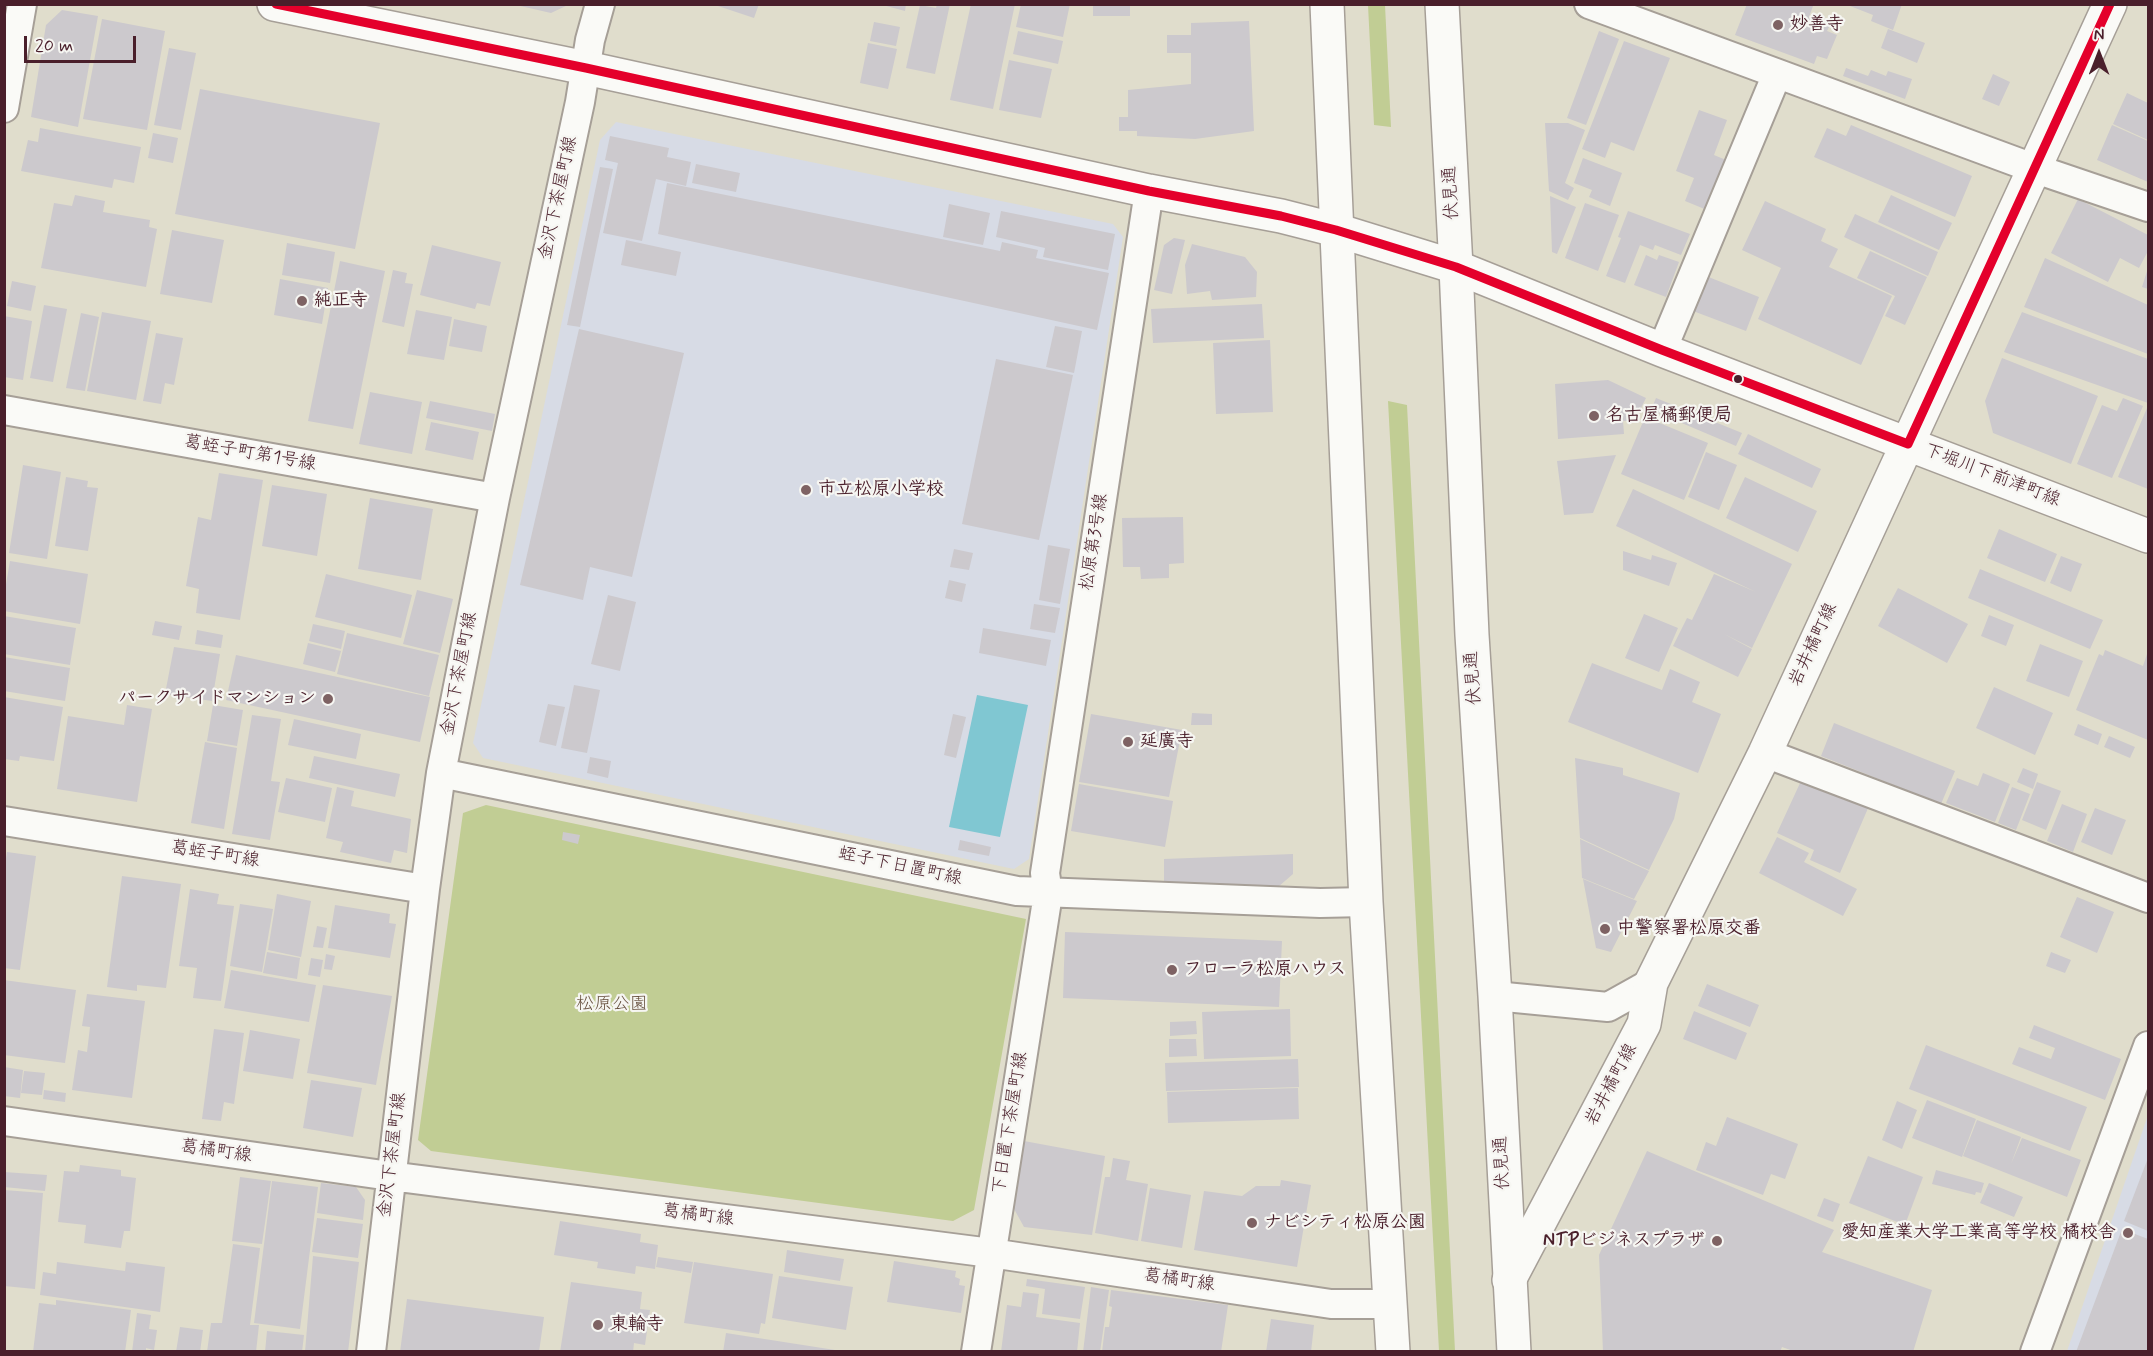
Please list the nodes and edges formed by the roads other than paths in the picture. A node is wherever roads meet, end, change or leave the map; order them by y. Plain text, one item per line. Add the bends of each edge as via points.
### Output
1 (22, 4) edge
2 (274, 4) edge
3 (600, 4) edge
4 (1327, 4) edge
5 (1442, 4) edge
6 (1590, 4) edge
7 (2110, 4) edge
8 (586, 68) junction
9 (1777, 74) junction
10 (4, 108) edge
11 (2033, 168) junction
12 (1149, 191) junction
13 (2148, 207) edge
14 (1336, 230) junction
15 (1456, 267) junction
16 (1662, 350) junction
17 (4, 410) edge
18 (1908, 444) junction
19 (495, 498) junction
20 (2148, 536) edge
21 (1765, 753) junction
22 (441, 772) junction
23 (4, 821) edge
24 (425, 889) junction
25 (1048, 894) junction
26 (2148, 898) edge
27 (1366, 903) junction
28 (1651, 983) junction
29 (1495, 996) junction
30 (2148, 1046) edge
31 (4, 1121) edge
32 (390, 1176) junction
33 (991, 1253) junction
34 (1509, 1280) junction
35 (1391, 1304) junction
36 (371, 1352) edge
37 (976, 1352) edge
38 (1393, 1352) edge
39 (1514, 1352) edge
40 (2035, 1352) edge

1 - 10 street
2 - 8 main road, 下堀川下前津町線
3 - 8 street, 金沢下茶屋町線
4 - 14 main road
5 - 15 main road, 伏見通
6 - 9 street
7 - 11 main road, 岩井橘町線
8 - 12 main road, 下堀川下前津町線
8 - 19 street, 金沢下茶屋町線
9 - 11 street
9 - 16 street
11 - 13 street
11 - 18 main road, 岩井橘町線
12 - 14 main road, 下堀川下前津町線
12 - 25 street, 松原第3号線 via 1045,873
14 - 15 main road, 下堀川下前津町線
14 - 27 main road
15 - 16 main road, 下堀川下前津町線
15 - 29 main road, 伏見通 via 1472,647
16 - 18 main road, 下堀川下前津町線
17 - 19 street, 葛蛭子町第1号線
18 - 20 main road, 下堀川下前津町線
18 - 21 main road, 岩井橘町線
19 - 22 street, 金沢下茶屋町線
21 - 26 street
21 - 28 main road, 岩井橘町線
22 - 24 street, 金沢下茶屋町線
22 - 25 street, 蛭子下日置町線 via 1017,891
23 - 24 street, 葛蛭子町線
24 - 32 street, 金沢下茶屋町線
25 - 27 street, 蛭子下日置町線
25 - 33 street, 下日置下茶屋町線
27 - 35 main road
28 - 29 street via 1608,1007
28 - 34 main road, 岩井橘町線 via 1644,1024
29 - 34 main road, 伏見通
30 - 40 street
31 - 32 street, 葛橘町線
32 - 33 street, 葛橘町線
32 - 36 street, 金沢下茶屋町線
33 - 35 street, 葛橘町線 via 1331,1304
33 - 37 street, 下日置下茶屋町線
34 - 39 main road, 伏見通
35 - 38 main road

